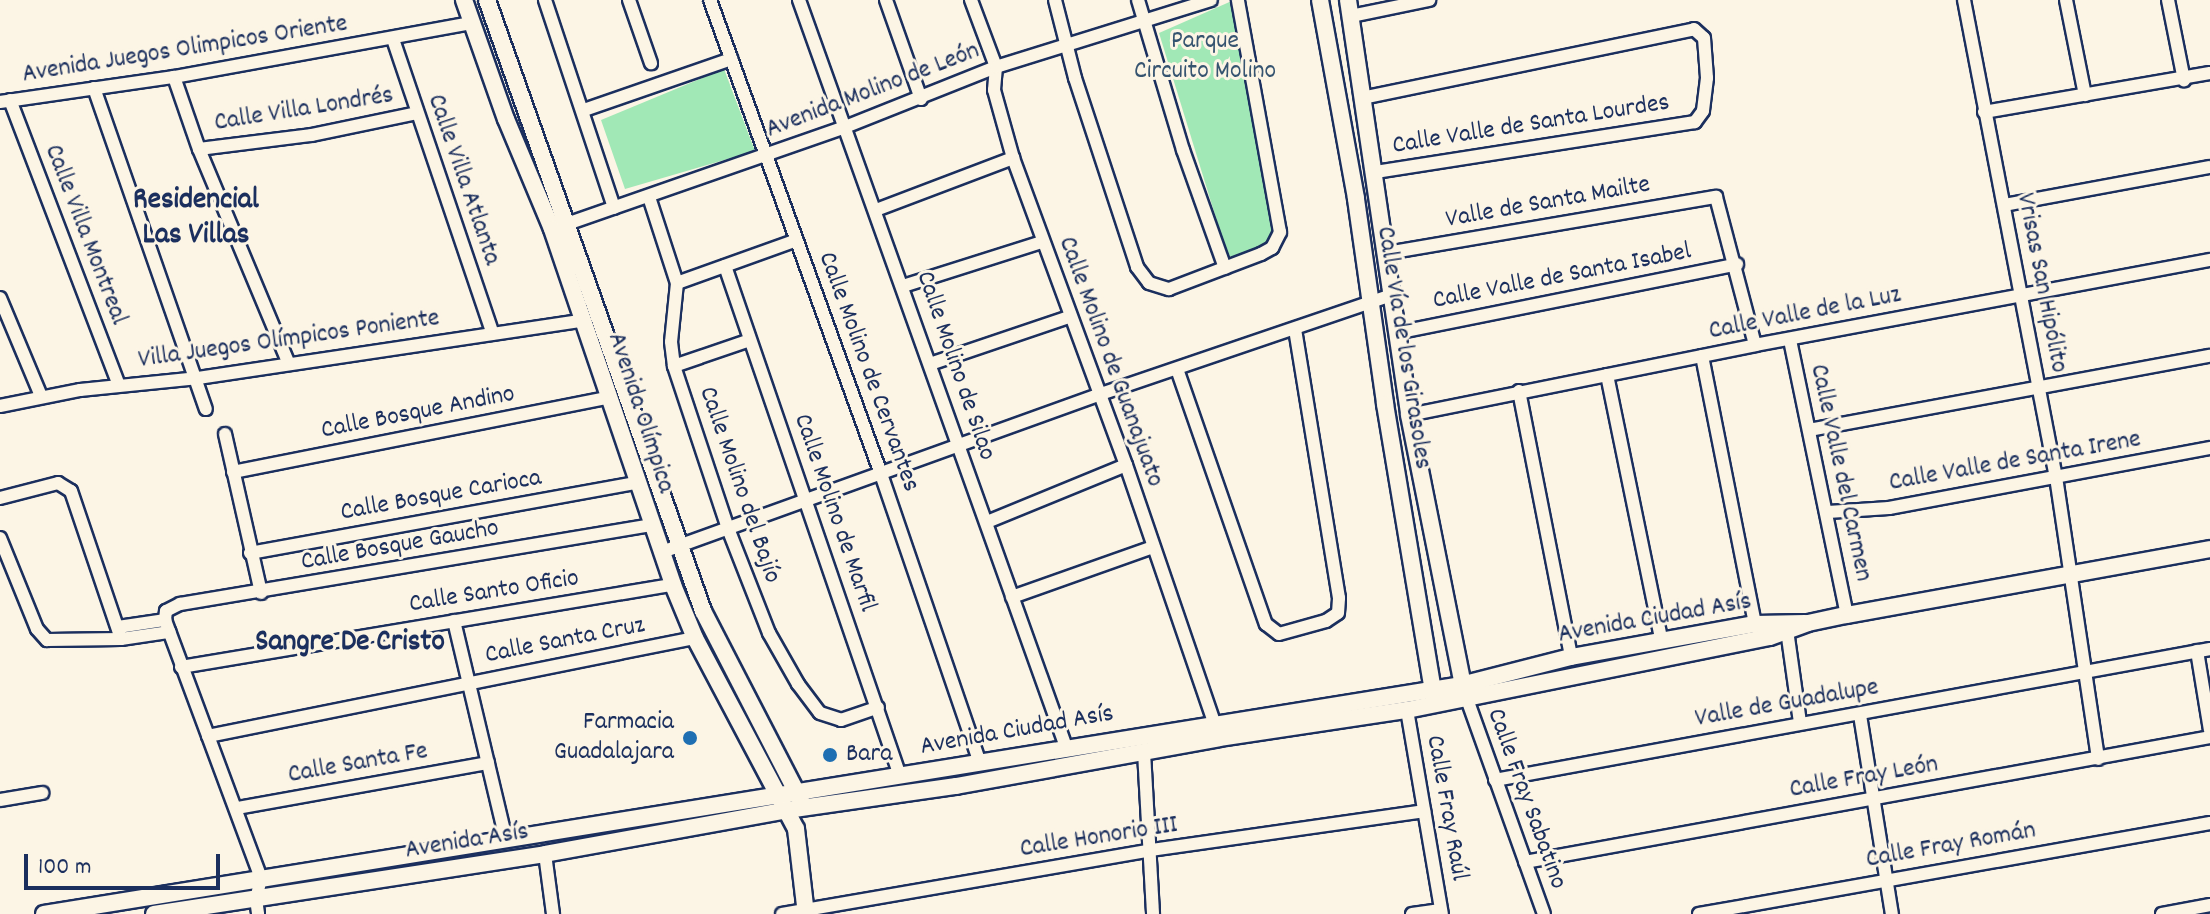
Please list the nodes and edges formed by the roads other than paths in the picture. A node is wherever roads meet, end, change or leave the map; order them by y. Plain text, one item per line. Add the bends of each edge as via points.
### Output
1 (464, 0) edge
2 (487, 0) edge
3 (545, 0) edge
4 (629, 0) edge
5 (710, 0) edge
6 (799, 0) edge
7 (886, 0) edge
8 (971, 0) edge
9 (1055, 0) edge
10 (1138, 0) edge
11 (1211, 0) edge
12 (1238, 0) edge
13 (1320, 0) edge
14 (1429, 0) edge
15 (1964, 0) edge
16 (2066, 0) edge
17 (2168, 0) edge
18 (1349, 8) edge
19 (1145, 19) junction
20 (472, 23) junction
21 (393, 39) junction
22 (1069, 42) junction
23 (731, 59) junction
24 (651, 63) dead end
25 (996, 67) junction
26 (2210, 73) edge
27 (174, 77) junction
28 (2184, 80) junction
29 (94, 88) junction
30 (2085, 95) junction
31 (1362, 98) junction
32 (921, 99) junction
33 (5, 101) edge
34 (584, 110) junction
35 (1984, 112) junction
36 (417, 113) junction
37 (845, 127) junction
38 (199, 149) junction
39 (767, 155) junction
40 (1013, 158) junction
41 (2210, 167) edge
42 (1374, 172) junction
43 (649, 197) junction
44 (2004, 205) junction
45 (614, 208) junction
46 (876, 210) junction
47 (569, 224) junction
48 (552, 229) junction
49 (797, 240) junction
50 (1042, 242) junction
51 (1387, 253) junction
52 (2210, 260) edge
53 (1737, 264) junction
54 (725, 266) junction
55 (1225, 268) junction
56 (677, 283) junction
57 (903, 286) junction
58 (2022, 294) junction
59 (1391, 295) junction
60 (0, 298) edge
61 (1371, 301) junction
62 (1069, 317) junction
63 (585, 320) junction
64 (1295, 330) junction
65 (1396, 333) junction
66 (493, 334) junction
67 (750, 340) junction
68 (1790, 340) junction
69 (1755, 345) junction
70 (1702, 356) junction
71 (2210, 356) edge
72 (289, 364) junction
73 (930, 364) junction
74 (674, 366) junction
75 (1177, 369) junction
76 (1607, 375) junction
77 (198, 378) junction
78 (119, 385) junction
79 (2039, 387) junction
80 (1519, 391) junction
81 (1098, 395) junction
82 (41, 396) junction
83 (611, 397) junction
84 (0, 406) edge
85 (206, 409) dead end
86 (1409, 415) junction
87 (1809, 430) junction
88 (225, 434) dead end
89 (959, 446) junction
90 (2210, 448) edge
91 (1126, 465) junction
92 (233, 472) junction
93 (881, 474) junction
94 (2056, 477) junction
95 (639, 482) junction
96 (0, 498) edge
97 (807, 502) junction
98 (1828, 512) junction
99 (987, 522) junction
100 (652, 525) junction
101 (729, 531) junction
102 (0, 538) edge
103 (681, 547) junction
104 (1153, 547) junction
105 (2210, 549) edge
106 (662, 552) junction
107 (250, 553) junction
108 (2072, 574) junction
109 (673, 585) junction
110 (261, 593) junction
111 (1012, 597) junction
112 (1847, 615) junction
113 (454, 621) junction
114 (1755, 624) junction
115 (167, 626) junction
116 (1787, 627) junction
117 (120, 633) junction
118 (695, 638) junction
119 (1661, 639) junction
120 (2203, 650) edge
121 (1571, 657) junction
122 (181, 667) junction
123 (2086, 671) junction
124 (468, 683) junction
125 (1464, 692) junction
126 (1434, 697) junction
127 (878, 707) junction
128 (1407, 710) junction
129 (1860, 715) junction
130 (1800, 723) junction
131 (1216, 730) junction
132 (2210, 730) edge
133 (208, 736) junction
134 (2210, 737) edge
135 (1066, 747) junction
136 (1144, 752) junction
137 (2098, 759) junction
138 (979, 761) junction
139 (488, 763) junction
140 (900, 776) junction
141 (1495, 780) junction
142 (42, 793) dead end
143 (1872, 799) junction
144 (0, 800) edge
145 (793, 802) junction
146 (237, 808) junction
147 (1424, 811) junction
148 (2210, 823) edge
149 (506, 839) junction
150 (1151, 850) junction
151 (545, 854) junction
152 (1525, 862) junction
153 (261, 878) junction
154 (1886, 879) junction
155 (2210, 905) edge
156 (257, 906) edge
157 (805, 912) edge
158 (1442, 912) edge
159 (44, 914) edge
160 (154, 914) edge
161 (553, 914) edge
162 (782, 914) edge
163 (1153, 914) edge
164 (1412, 914) edge
165 (1544, 914) edge
166 (1699, 914) edge
167 (1892, 914) edge
168 (2162, 914) edge

1 - 20 street, Avenida Olímpica
2 - 47 street, Avenida Olímpica
3 - 34 street
4 - 24 street
5 - 23 street, Calle Molino de Cervantes
6 - 37 street, Calle Molino de Silao
7 - 32 street
8 - 25 street, Calle Molino de Guanajuato
9 - 22 street
10 - 19 street
11 - 19 street, Avenida Molino de León
12 - 55 street via 1280,232 1272,248
13 - 61 street, Calle Vía de los Girasoles
14 - 18 street
15 - 35 street, Vrisas San Hipólito
16 - 30 street
17 - 28 street
18 - 31 street, Calle Vía de los Girasoles
19 - 22 street, Avenida Molino de León
19 - 55 street
20 - 21 street, Avenida Juegos Olimpicos Oriente
20 - 48 street, Avenida Olímpica
21 - 27 street, Avenida Juegos Olimpicos Oriente
21 - 36 street, Calle Villa Atlanta
22 - 25 street, Avenida Molino de León
22 - 55 street via 1075,78 1143,278 1169,289
23 - 34 street
23 - 39 street, Calle Molino de Cervantes
25 - 32 street, Avenida Molino de León
25 - 40 street, Calle Molino de Guanajuato via 994,90
26 - 28 street
27 - 29 street, Avenida Juegos Olimpicos Oriente
27 - 38 street
28 - 30 street
29 - 33 street, Avenida Juegos Olimpicos Oriente
29 - 77 street
30 - 35 street
31 - 42 street, Calle Vía de los Girasoles
31 - 42 street, Calle Valle de Santa Lourdes via 1694,29 1704,38 1708,60 1703,111 1695,122
32 - 37 street, Avenida Molino de León
33 - 78 street, Calle Villa Montreal
34 - 45 street
35 - 44 street, Vrisas San Hipólito
36 - 38 street, Calle Villa Londrés via 312,135
36 - 66 street, Calle Villa Atlanta
37 - 39 street, Avenida Molino de León
37 - 46 street, Calle Molino de Silao
38 - 72 street
39 - 43 street, Avenida Molino de León
39 - 49 street, Calle Molino de Cervantes
40 - 46 street
40 - 50 street, Calle Molino de Guanajuato
41 - 44 street
42 - 51 street, Calle Vía de los Girasoles
43 - 45 street, Avenida Molino de León
43 - 56 street, Calle Molino del Bajío
44 - 58 street, Vrisas San Hipólito
45 - 47 street, Avenida Molino de León
46 - 57 street, Calle Molino de Silao
47 - 48 street, Avenida Molino de León
47 - 103 street, Avenida Olímpica
48 - 63 street, Avenida Olímpica
49 - 54 street
49 - 93 street, Calle Molino de Cervantes
50 - 57 street
50 - 62 street, Calle Molino de Guanajuato
51 - 53 street, Valle de Santa Mailte via 1716,197
51 - 59 street, Calle Vía de los Girasoles
52 - 58 street, Calle Valle de la Luz
53 - 65 street, Calle Valle de Santa Isabel
53 - 69 street
54 - 56 street
54 - 67 street, Calle Molino de Marfil
56 - 74 street, Calle Molino del Bajío
57 - 73 street, Calle Molino de Silao
58 - 68 street, Calle Valle de la Luz
58 - 79 street, Vrisas San Hipólito
59 - 61 street
59 - 65 street, Calle Vía de los Girasoles
60 - 82 street
61 - 64 street
61 - 126 street, Calle Vía de los Girasoles
62 - 73 street
62 - 81 street, Calle Molino de Guanajuato
63 - 66 street, Villa Juegos Olímpicos Poniente
63 - 83 street, Avenida Olímpica
64 - 75 street
64 - 75 street via 1339,598 1338,613 1326,621 1279,634 1266,624
65 - 86 street, Calle Vía de los Girasoles
66 - 72 street, Villa Juegos Olímpicos Poniente
67 - 74 street
67 - 97 street, Calle Molino de Marfil
68 - 69 street, Calle Valle de la Luz
68 - 87 street, Calle Valle del Carmen
69 - 70 street, Calle Valle de la Luz
70 - 76 street, Calle Valle de la Luz
70 - 114 street
71 - 79 street
72 - 77 street, Villa Juegos Olímpicos Poniente
73 - 89 street, Calle Molino de Silao
74 - 101 street, Calle Molino del Bajío
75 - 81 street
76 - 80 street, Calle Valle de la Luz
76 - 119 street
77 - 78 street, Villa Juegos Olímpicos Poniente
77 - 85 street
78 - 82 street, Villa Juegos Olímpicos Poniente
79 - 87 street
79 - 94 street, Vrisas San Hipólito
80 - 86 street, Calle Valle de la Luz
80 - 121 street
81 - 89 street
81 - 91 street, Calle Molino de Guanajuato
82 - 84 street, Villa Juegos Olímpicos Poniente
83 - 92 street, Calle Bosque Andino
83 - 95 street, Avenida Olímpica
86 - 125 street, Calle Vía de los Girasoles
87 - 98 street, Calle Valle del Carmen
88 - 92 street
89 - 93 street
89 - 99 street, Calle Molino de Silao
90 - 94 street, Calle Valle de Santa Irene
91 - 99 street
91 - 104 street, Calle Molino de Guanajuato
92 - 107 street
93 - 97 street
93 - 138 street, Calle Molino de Cervantes
94 - 98 street, Calle Valle de Santa Irene via 1889,508
94 - 108 street, Vrisas San Hipólito
95 - 100 street, Avenida Olímpica
95 - 107 street, Calle Bosque Carioca
96 - 117 street via 58,483 71,491
97 - 101 street
97 - 127 street, Calle Molino de Marfil
98 - 112 street, Calle Valle del Carmen
99 - 111 street, Calle Molino de Silao
100 - 106 street, Avenida Olímpica
100 - 110 street, Calle Bosque Gaucho
101 - 103 street
101 - 127 street, Calle Molino del Bajío via 769,633 814,708 841,720
102 - 117 street via 43,637 55,642
103 - 106 street
103 - 145 street, Avenida Olímpica via 722,651
104 - 111 street
104 - 131 street, Calle Molino de Guanajuato
105 - 108 street, Avenida Ciudad Asís
106 - 109 street, Avenida Olímpica
107 - 110 street
108 - 112 street, Avenida Ciudad Asís
108 - 123 street, Vrisas San Hipólito
109 - 113 street, Calle Santo Oficio
109 - 118 street, Avenida Olímpica
110 - 115 street, Calle Bosque Gaucho via 180,604 166,611
111 - 135 street, Calle Molino de Silao
112 - 116 street, Avenida Ciudad Asís
113 - 122 street, Calle Santo Oficio
113 - 124 street
114 - 116 street, Avenida Ciudad Asís
114 - 119 street, Avenida Ciudad Asís
115 - 117 street
115 - 122 street
116 - 125 street, Avenida Ciudad Asís via 1575,674
116 - 130 street
118 - 124 street, Calle Santa Cruz
118 - 145 street, Avenida Olímpica
119 - 121 street, Avenida Ciudad Asís
120 - 123 street, Valle de Guadalupe
120 - 132 street
121 - 125 street, Avenida Ciudad Asís
122 - 133 street
123 - 129 street, Valle de Guadalupe
123 - 137 street, Vrisas San Hipólito
124 - 133 street, Calle Santa Cruz
124 - 139 street
125 - 126 street, Avenida Ciudad Asís
125 - 141 street, Calle Fray Sabatino
126 - 128 street, Avenida Ciudad Asís
126 - 131 street, Avenida Ciudad Asís
127 - 140 street, Calle Molino de Marfil
128 - 131 street, Avenida Ciudad Asís
128 - 147 street, Calle Fray Raúl
129 - 130 street, Valle de Guadalupe
129 - 143 street
130 - 141 street, Valle de Guadalupe
131 - 135 street, Avenida Ciudad Asís
131 - 136 street, Avenida Ciudad Asís
133 - 146 street
134 - 137 street, Calle Fray León
135 - 138 street, Avenida Ciudad Asís
136 - 145 street, Avenida Ciudad Asís
136 - 150 street
137 - 143 street, Calle Fray León
138 - 140 street, Avenida Ciudad Asís
139 - 146 street, Calle Santa Fe
139 - 149 street
140 - 145 street, Avenida Ciudad Asís
141 - 152 street, Calle Fray Sabatino
142 - 144 street
143 - 152 street, Calle Fray León
143 - 154 street
145 - 149 street, Avenida Ciudad Asís
145 - 151 street, Avenida Asís
145 - 157 street
146 - 153 street
147 - 150 street, Calle Honorio III
147 - 158 street, Calle Fray Raúl
148 - 154 street, Calle Fray Román
149 - 153 street, Avenida Ciudad Asís
150 - 157 street, Calle Honorio III
150 - 163 street
151 - 156 street, Avenida Asís
151 - 161 street
152 - 165 street, Calle Fray Sabatino
153 - 156 street
153 - 159 street, Avenida Ciudad Asís
154 - 166 street, Calle Fray Román
154 - 167 street
155 - 168 street
156 - 160 street, Avenida Asís
157 - 162 street, Calle Honorio III
158 - 164 street

